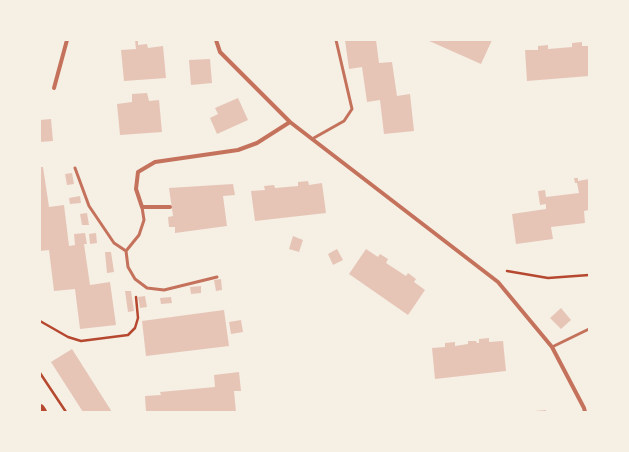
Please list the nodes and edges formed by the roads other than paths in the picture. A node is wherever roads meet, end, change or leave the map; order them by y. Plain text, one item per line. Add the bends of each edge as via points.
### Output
1 (67, 40) edge
2 (216, 40) edge
3 (336, 40) edge
4 (54, 88) dead end
5 (290, 122) junction
6 (312, 139) junction
7 (74, 168) dead end
8 (142, 206) junction
9 (170, 207) dead end
10 (126, 251) junction
11 (217, 277) dead end
12 (589, 329) edge
13 (552, 347) junction
14 (40, 409) edge
15 (42, 412) edge
16 (585, 412) edge

1 - 4 street
2 - 5 street via 220,52
3 - 6 lane via 352,109 344,122
5 - 6 street
5 - 8 street via 257,143 238,150 155,162 138,172 136,189
6 - 13 street via 498,282
7 - 10 lane via 89,206 114,243
8 - 9 street
8 - 10 lane via 144,220 139,235
10 - 11 lane via 128,267 135,279 147,288 164,290
12 - 13 lane
13 - 16 street
14 - 15 main road

